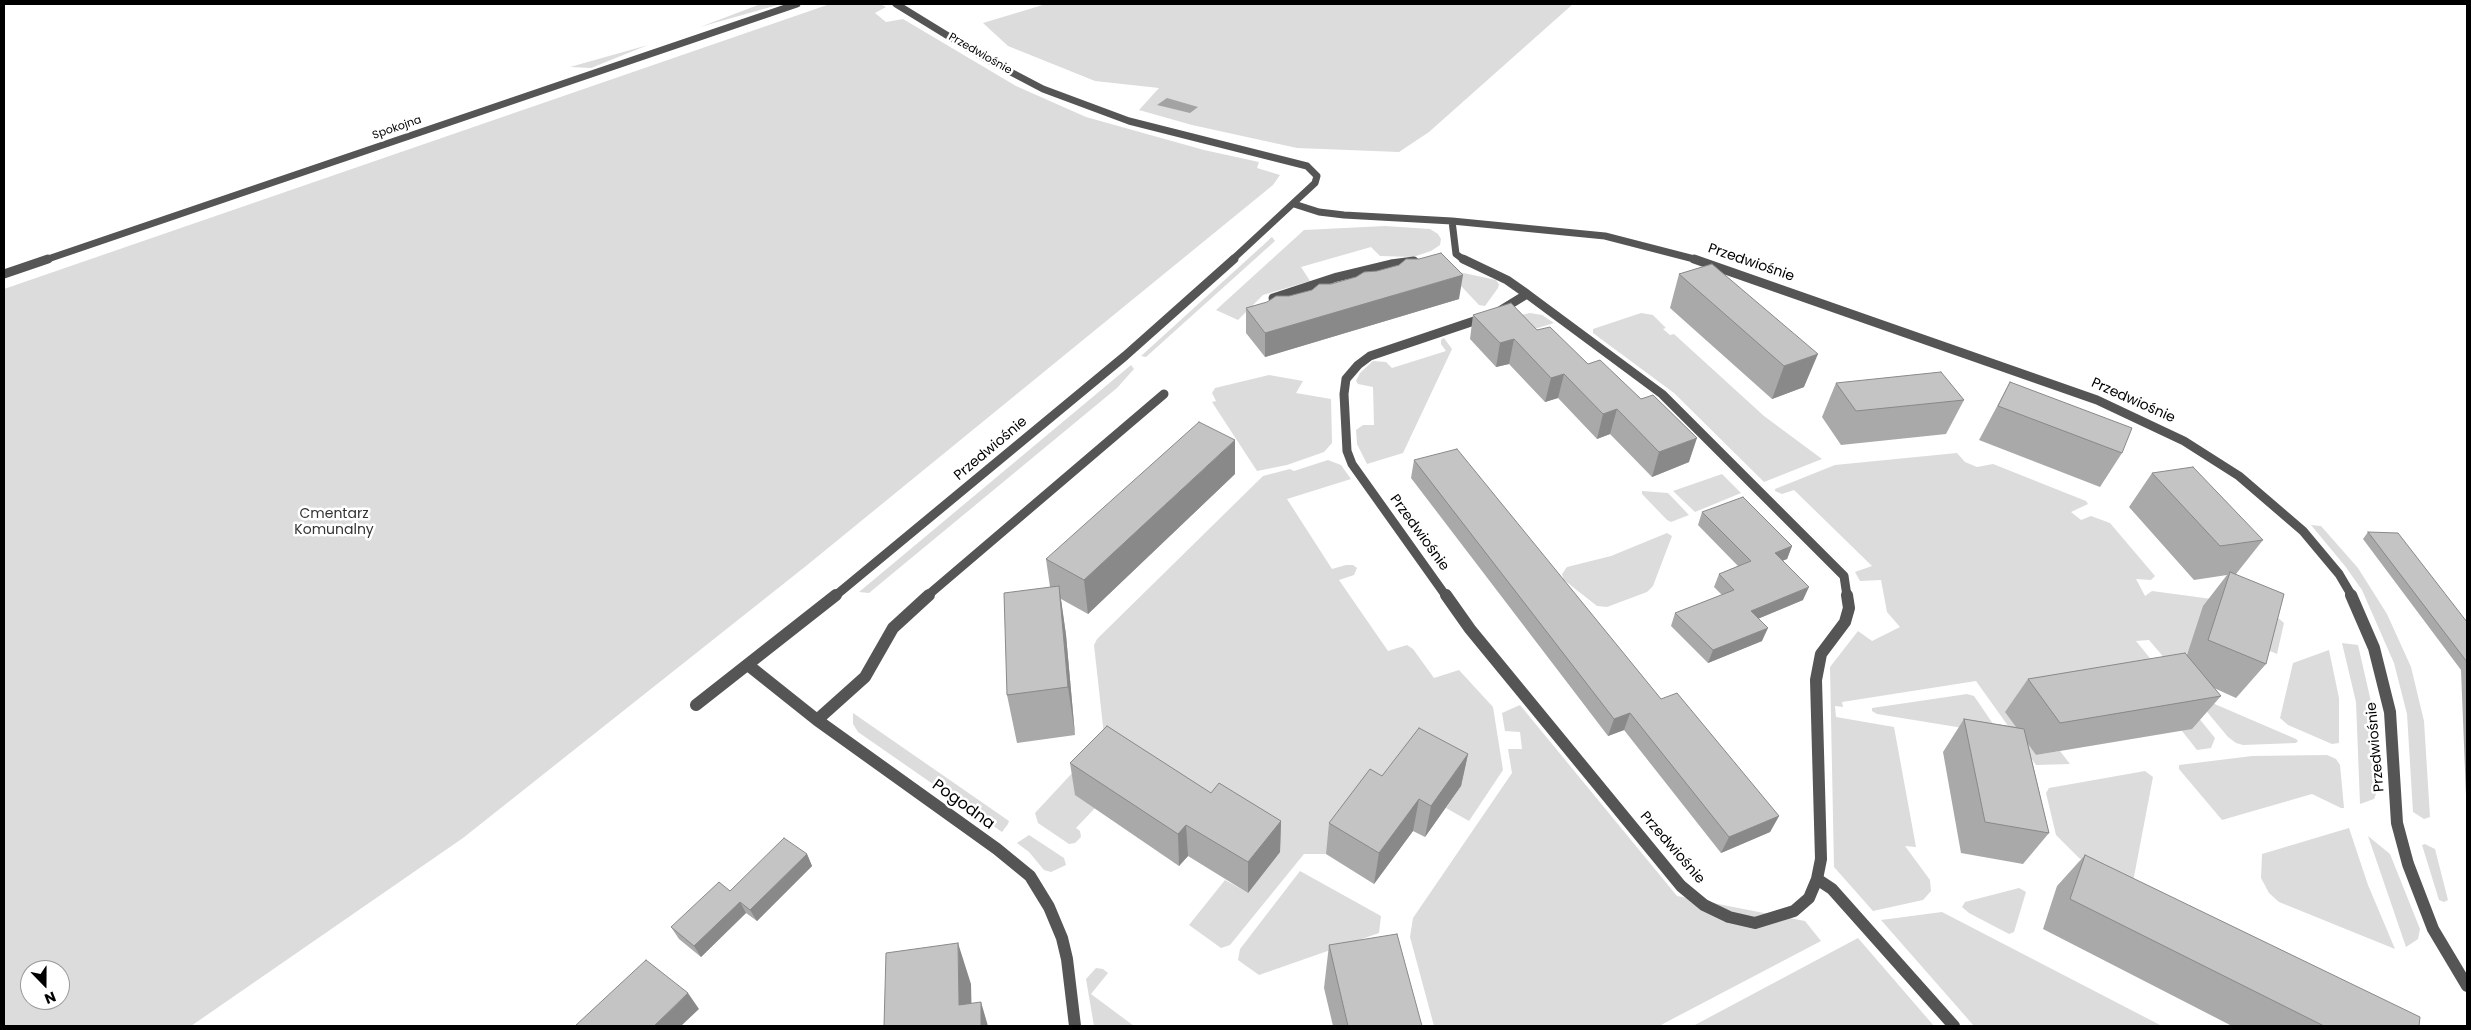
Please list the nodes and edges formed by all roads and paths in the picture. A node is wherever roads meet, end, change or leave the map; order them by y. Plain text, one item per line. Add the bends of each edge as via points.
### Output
1 (797, 4) edge
2 (896, 4) edge
3 (1294, 204) junction
4 (1452, 221) junction
5 (1425, 260) edge
6 (4, 274) edge
7 (1527, 294) junction
8 (1272, 298) edge
9 (1164, 394) dead end
10 (748, 665) junction
11 (696, 705) dead end
12 (818, 720) junction
13 (1817, 879) junction
14 (2467, 986) edge
15 (1075, 1026) edge
16 (1954, 1026) edge

1 - 6 street, Spokojna
2 - 3 street, Przedwiośnie via 984,58 1070,100 1186,137 1307,166 1317,176 1315,183
3 - 4 street, Przedwiośnie via 1344,215
3 - 10 street, Przedwiośnie via 1125,356
4 - 7 street, Przedwiośnie via 1452,255 1507,280
4 - 14 street, Przedwiośnie via 1605,236 1714,265 2098,400 2184,441 2239,476 2303,531 2339,574 2357,605 2374,648 2390,712 2397,823 2408,864 2433,929
5 - 8 street via 1391,264 1337,277
7 - 13 street, Przedwiośnie via 1662,394 1844,576 1849,608 1844,622 1821,654 1816,680 1821,859
7 - 13 street, Przedwiośnie via 1494,314 1370,356 1358,365 1346,379 1344,394 1347,451 1352,464 1470,629 1681,886 1704,905 1729,917 1755,923 1794,911 1809,898
9 - 12 street via 906,614 893,628 866,677
10 - 11 street, Przedwiośnie
10 - 12 street, Pogodna
12 - 15 street, Pogodna via 1030,876 1049,907 1062,938
13 - 16 street via 1839,896

